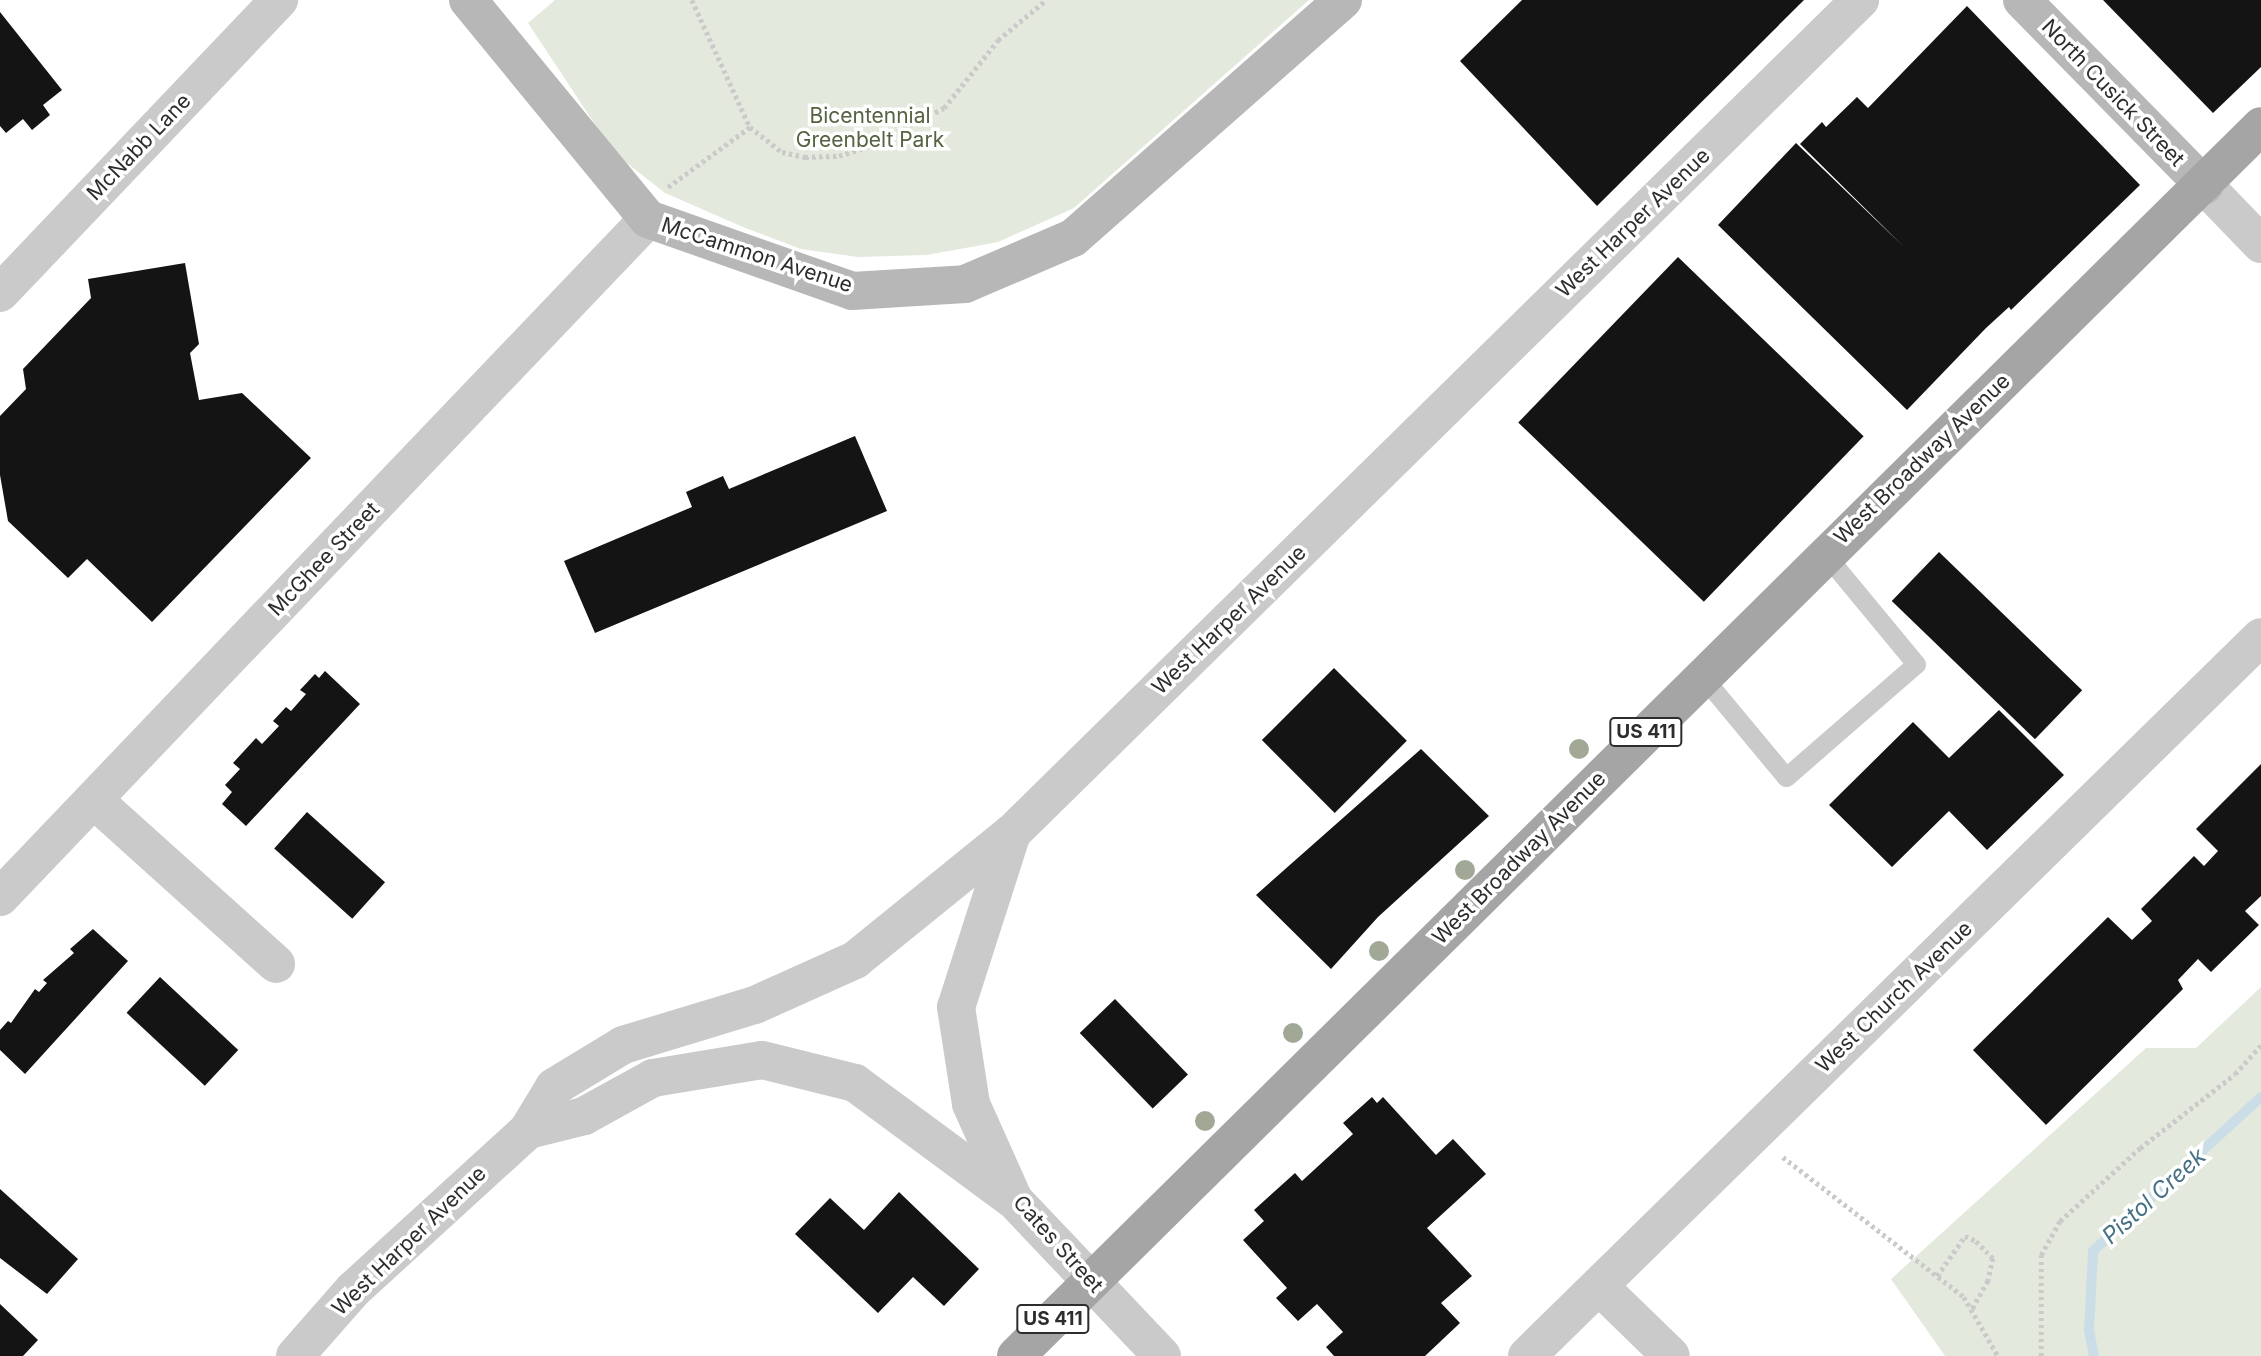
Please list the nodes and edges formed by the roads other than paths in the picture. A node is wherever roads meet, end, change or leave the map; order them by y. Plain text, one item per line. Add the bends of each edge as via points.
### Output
1 (279, 0) edge
2 (468, 0) edge
3 (1343, 0) edge
4 (1860, 0) edge
5 (2022, 0) edge
6 (2261, 126) edge
7 (2204, 185) junction
8 (648, 219) junction
9 (2261, 244) edge
10 (0, 293) edge
11 (1825, 554) junction
12 (2261, 637) edge
13 (1702, 676) junction
14 (93, 800) junction
15 (1012, 833) junction
16 (3, 885) edge
17 (276, 964) dead end
18 (528, 1130) junction
19 (1014, 1200) junction
20 (1091, 1281) junction
21 (1599, 1286) junction
22 (1662, 1353) edge
23 (295, 1356) edge
24 (1016, 1356) edge
25 (1162, 1356) edge
26 (1527, 1356) edge

1 - 10 street, McNabb Lane
2 - 8 street, McCammon Avenue
3 - 8 street, McCammon Avenue via 1073,238 965,284 852,291
4 - 15 street, West Harper Avenue
5 - 7 street, North Cusick Street
6 - 7 main road, US 411
7 - 9 street
7 - 11 main road, West Broadway Avenue / US 411
8 - 14 street, McGhee Street
11 - 13 main road, West Broadway Avenue / US 411
11 - 13 lane via 1916,664 1786,777
12 - 21 street, West Church Avenue
13 - 20 main road, West Broadway Avenue / US 411
14 - 16 street, McGhee Street
14 - 17 street
15 - 18 street, West Harper Avenue via 855,960 755,1005 623,1045 554,1087
15 - 19 street, Cates Street via 956,1007 971,1104
18 - 19 street, West Harper Avenue via 584,1116 653,1078 762,1060 855,1083
18 - 23 street, West Harper Avenue via 353,1290
19 - 20 street, Cates Street
20 - 24 main road, West Broadway Avenue / US 411
20 - 25 street, Cates Street
21 - 22 street
21 - 26 street, West Church Avenue

